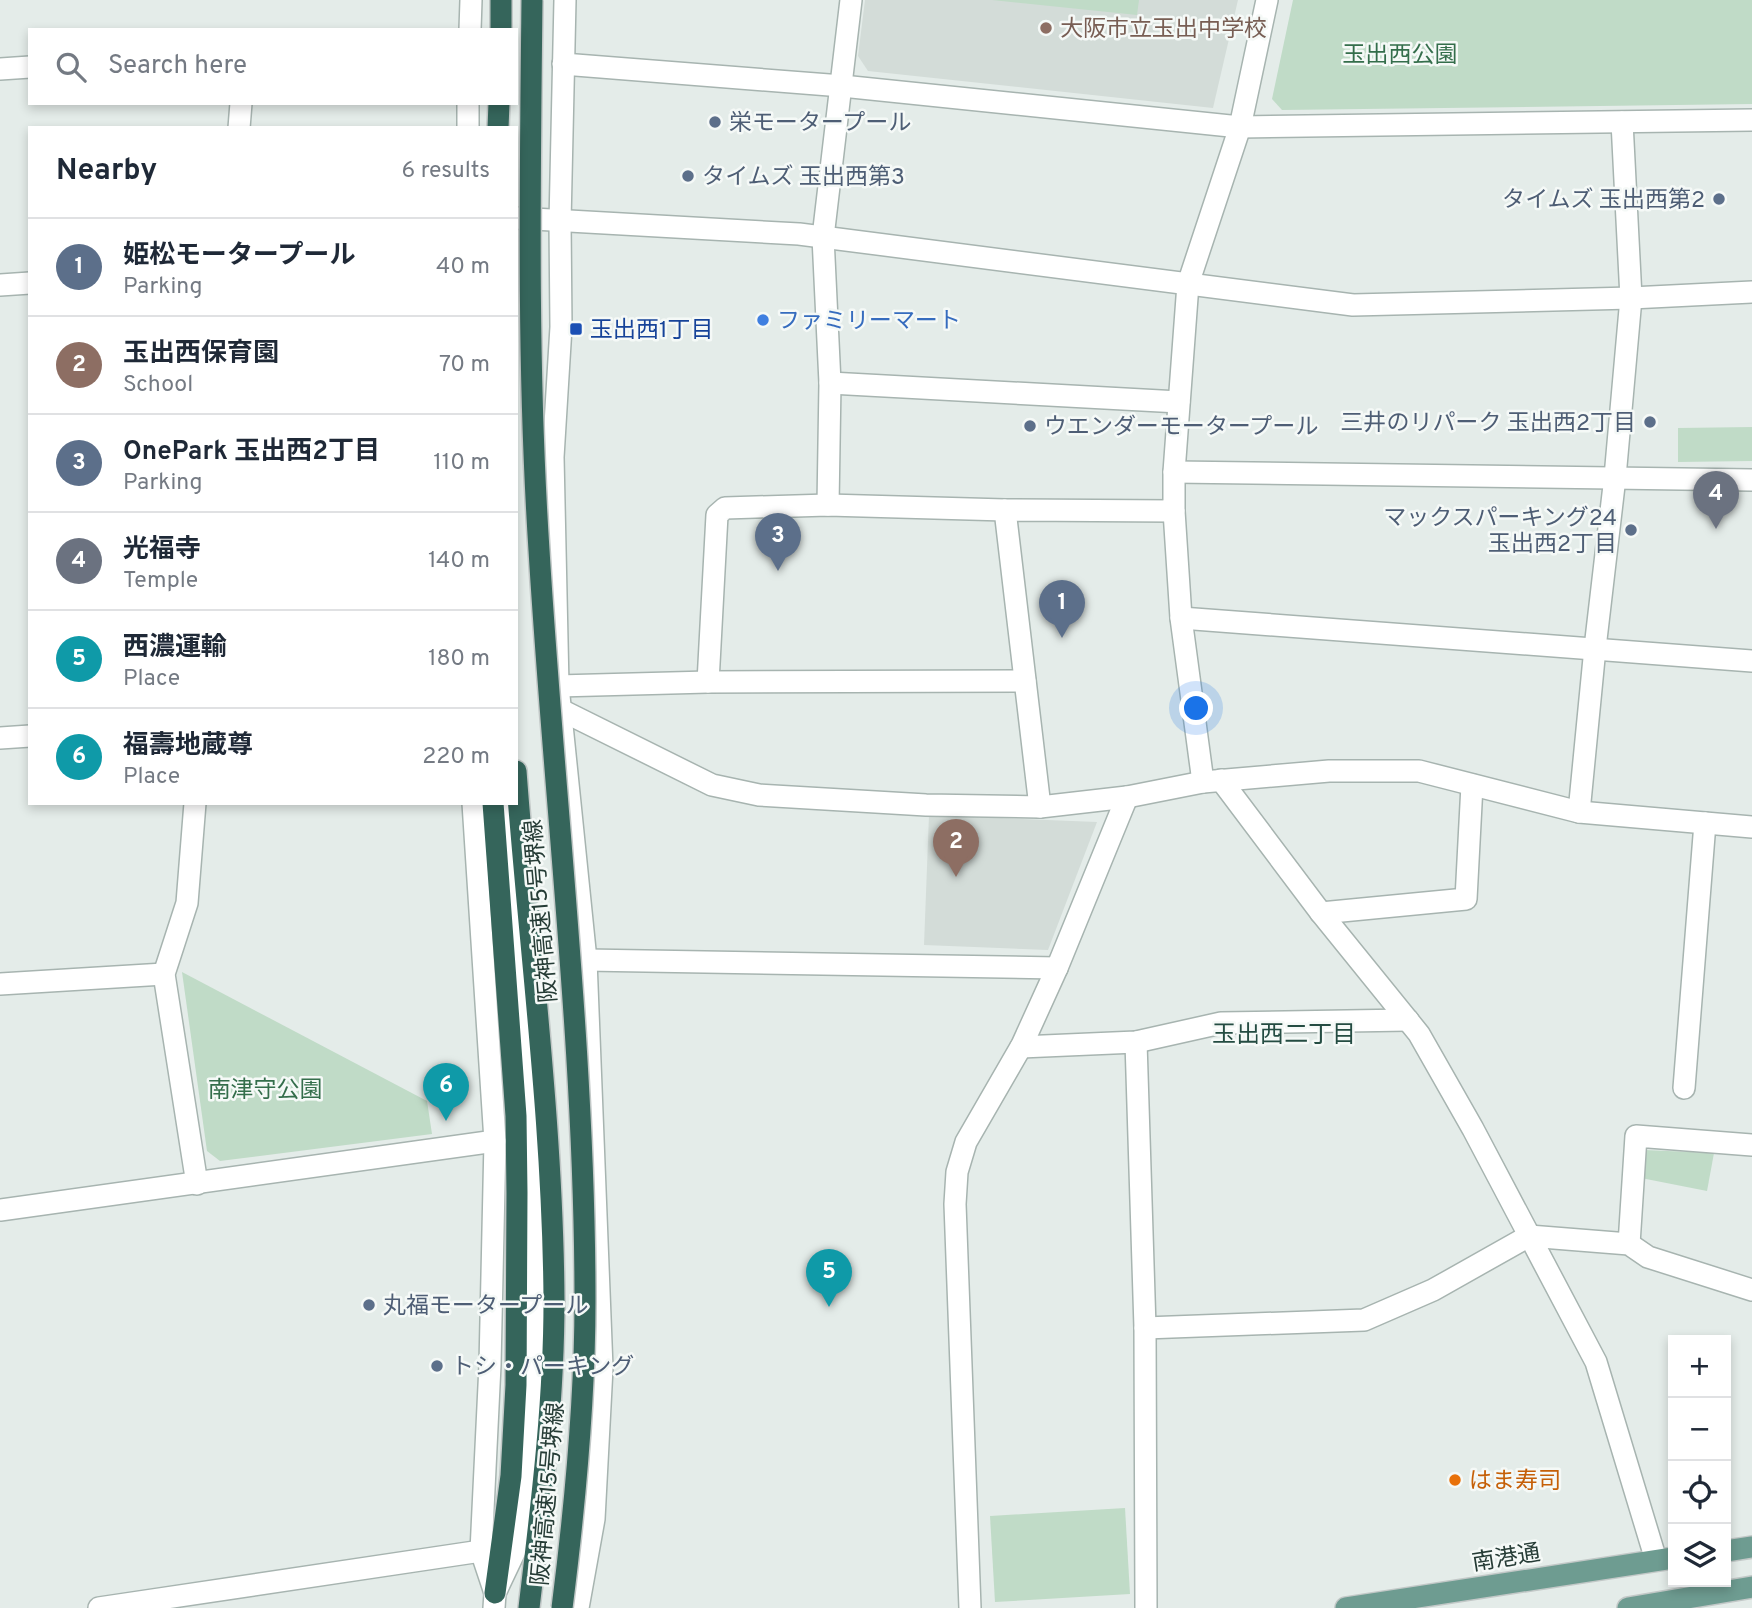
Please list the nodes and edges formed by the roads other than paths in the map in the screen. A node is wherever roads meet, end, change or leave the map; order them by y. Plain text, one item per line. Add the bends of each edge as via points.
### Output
1 (471, 0) edge
2 (501, 0) edge
3 (532, 0) edge
4 (565, 0) edge
5 (851, 0) edge
6 (1267, 0) edge
7 (470, 28) edge
8 (500, 28) edge
9 (563, 64) junction
10 (28, 67) edge
11 (0, 69) edge
12 (842, 86) junction
13 (241, 105) edge
14 (468, 105) edge
15 (499, 105) edge
16 (1752, 120) edge
17 (1622, 122) junction
18 (239, 126) edge
19 (468, 126) edge
20 (498, 126) edge
21 (1240, 127) junction
22 (518, 218) edge
23 (560, 222) junction
24 (823, 237) junction
25 (28, 283) edge
26 (1188, 284) junction
27 (0, 285) edge
28 (1752, 292) edge
29 (1631, 298) junction
30 (830, 383) junction
31 (1179, 402) junction
32 (1174, 472) junction
33 (1615, 477) junction
34 (1752, 480) edge
35 (828, 505) junction
36 (1005, 510) junction
37 (1174, 511) junction
38 (1181, 618) junction
39 (1594, 648) junction
40 (1752, 661) edge
41 (1025, 681) junction
42 (709, 682) junction
43 (558, 686) junction
44 (561, 710) junction
45 (28, 736) edge
46 (0, 738) edge
47 (1212, 781) junction
48 (1472, 785) junction
49 (518, 793) edge
50 (1126, 797) junction
51 (195, 805) edge
52 (473, 805) edge
53 (493, 805) edge
54 (506, 805) edge
55 (1040, 807) junction
56 (1578, 812) junction
57 (1705, 823) junction
58 (1752, 827) edge
59 (1321, 913) junction
60 (586, 960) junction
61 (1057, 968) junction
62 (164, 974) junction
63 (0, 984) edge
64 (1408, 1020) junction
65 (1136, 1042) junction
66 (1021, 1047) junction
67 (1684, 1088) dead end
68 (495, 1141) junction
69 (1752, 1145) edge
70 (197, 1184) junction
71 (0, 1210) edge
72 (1529, 1236) junction
73 (1629, 1244) junction
74 (1752, 1290) edge
75 (1145, 1328) junction
76 (1752, 1547) edge
77 (1731, 1550) edge
78 (481, 1551) junction
79 (1665, 1559) edge
80 (1752, 1587) edge
81 (495, 1601) edge
82 (1657, 1605) edge
83 (99, 1608) edge
84 (529, 1608) edge
85 (562, 1608) edge
86 (578, 1608) edge
87 (970, 1608) edge
88 (1146, 1608) edge
89 (1346, 1608) edge
90 (1628, 1608) edge

1 - 7 street
2 - 8 highway
3 - 85 highway, 阪神高速15号堺線, bridge via 533,439 584,1183 583,1387
4 - 9 street
5 - 12 street
6 - 21 street
9 - 12 street
9 - 23 street
10 - 11 street
12 - 21 street
12 - 24 street
13 - 18 street
14 - 19 street
15 - 20 highway
16 - 17 street
17 - 21 street
17 - 29 street
21 - 26 street
22 - 23 street
23 - 24 street
23 - 43 street via 561,327 553,457
24 - 26 street
24 - 30 street
25 - 27 street
26 - 29 street via 1353,305
26 - 31 street
28 - 29 street
29 - 33 street
30 - 31 street
30 - 35 street
31 - 32 street
32 - 33 street
32 - 37 street
33 - 34 street
33 - 39 street
35 - 36 street
35 - 42 street via 725,508 717,515
36 - 37 street
36 - 41 street
37 - 38 street
38 - 39 street
38 - 47 street
39 - 40 street
39 - 56 street
41 - 42 street
41 - 55 street
42 - 43 street
43 - 44 street
44 - 55 street via 712,785 759,795
44 - 60 street
45 - 46 street
47 - 48 street via 1329,771 1419,771
47 - 50 street
47 - 59 street
48 - 56 street
48 - 59 street via 1466,899
49 - 84 highway, 阪神高速15号堺線 via 544,1076 554,1299 552,1387
50 - 55 street
50 - 61 street
51 - 62 street via 187,903
52 - 68 street
53 - 81 highway via 516,1116 516,1385 511,1476
54 - 81 street via 535,1218 537,1352 523,1534
56 - 57 street
57 - 58 street
57 - 67 street
59 - 64 street
60 - 61 street
60 - 86 street via 602,1368 594,1519
61 - 66 street
62 - 63 street
62 - 70 street
64 - 65 street via 1221,1023
64 - 72 street
65 - 66 street
65 - 75 street
66 - 87 street via 966,1142 957,1172
68 - 70 street
68 - 78 street
69 - 73 street via 1636,1136
70 - 71 street
72 - 73 street
72 - 75 street via 1433,1290 1364,1320
72 - 79 street via 1596,1362
73 - 74 street via 1648,1256
75 - 88 street
76 - 77 main road
78 - 81 street
78 - 83 street
79 - 89 main road, 南港通
80 - 82 main road
82 - 90 main road

